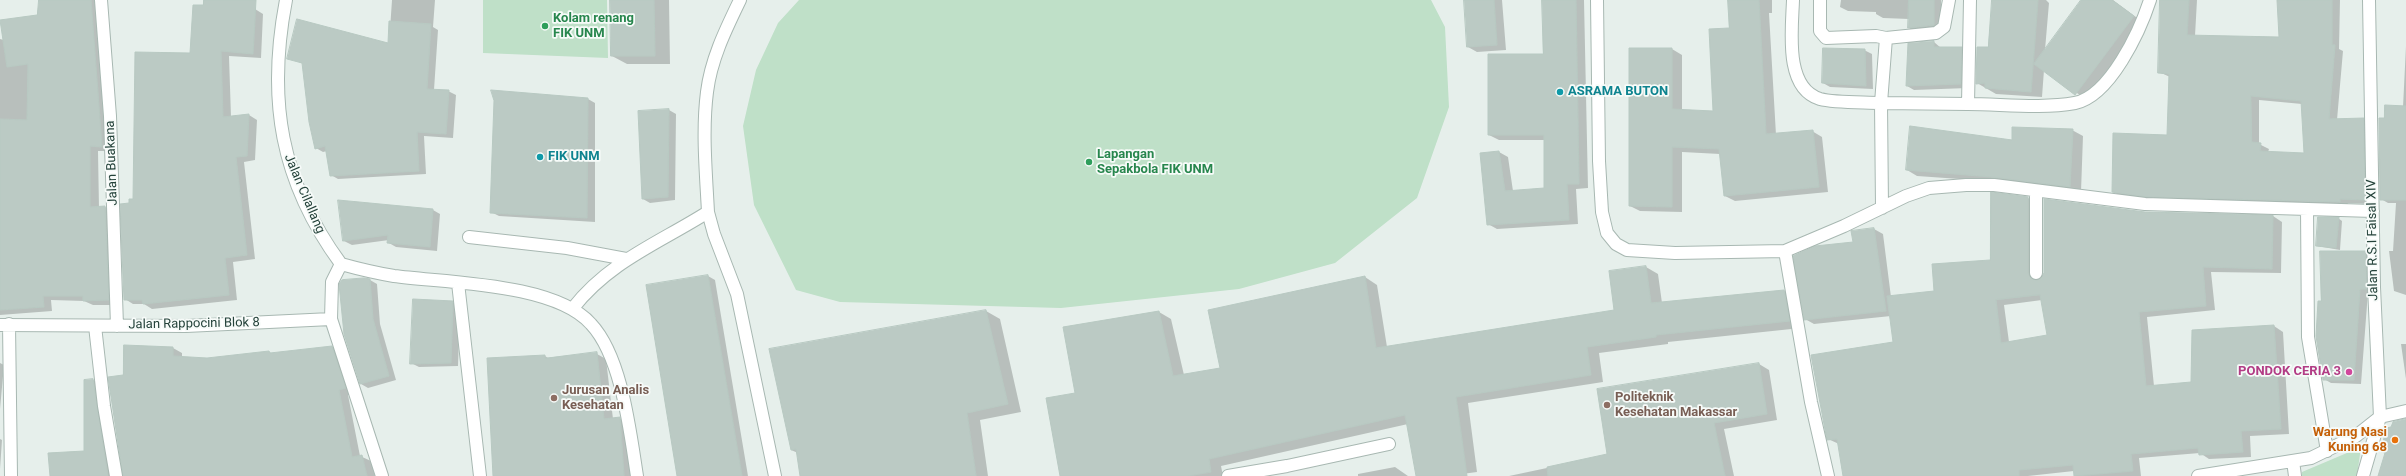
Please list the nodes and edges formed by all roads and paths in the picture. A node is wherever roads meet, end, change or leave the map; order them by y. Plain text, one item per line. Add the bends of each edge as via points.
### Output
1 (101, 0) edge
2 (286, 0) edge
3 (740, 0) edge
4 (1597, 0) edge
5 (1793, 0) edge
6 (1820, 0) edge
7 (1949, 0) edge
8 (1970, 0) edge
9 (2150, 0) edge
10 (2369, 0) edge
11 (1886, 38) junction
12 (1881, 103) junction
13 (1968, 104) junction
14 (2036, 191) junction
15 (1882, 208) junction
16 (2306, 209) junction
17 (2373, 211) junction
18 (708, 212) junction
19 (469, 237) dead end
20 (1785, 251) junction
21 (626, 259) junction
22 (341, 264) junction
23 (2036, 273) dead end
24 (458, 283) junction
25 (573, 308) junction
26 (331, 319) junction
27 (5, 325) edge
28 (95, 326) junction
29 (117, 326) junction
30 (2406, 411) edge
31 (2380, 417) junction
32 (1389, 444) dead end
33 (2327, 451) junction
34 (2294, 462) junction
35 (1288, 471) edge
36 (11, 476) edge
37 (116, 476) edge
38 (382, 476) edge
39 (480, 476) edge
40 (637, 476) edge
41 (776, 476) edge
42 (1228, 476) edge
43 (1828, 476) edge
44 (2198, 476) edge
45 (2295, 476) edge
46 (2364, 476) edge

1 - 29 street, Jalan Buakana via 110,116
2 - 22 street, Jalan Cilallang via 276,74 285,150 308,210 323,239
3 - 18 street via 719,45 707,92 705,157
4 - 20 street via 1599,161 1602,212 1607,233 1616,244 1627,250 1675,254
5 - 12 street via 1795,75 1804,90 1820,99
6 - 11 street via 1820,31 1826,38
7 - 11 street via 1944,27 1936,33
8 - 13 street
9 - 13 street via 2130,48 2111,75 2093,94 2076,103 2054,105
10 - 17 street, Jalan R.S.I Faisal XIV
11 - 12 street
12 - 13 street
12 - 15 street
14 - 15 street via 1994,185 1929,188
14 - 16 street via 2145,204
14 - 23 street
15 - 20 street
16 - 17 street
16 - 33 street via 2308,338
17 - 31 street, Jalan R.S.I Faisal XIV
18 - 21 street
18 - 41 street via 737,294
19 - 21 street via 567,248
20 - 43 street via 1811,402
21 - 25 street via 588,289
22 - 24 street via 388,275
22 - 26 street via 332,282
24 - 25 street via 537,295
24 - 39 street
25 - 40 street via 591,324 604,342 618,376 629,423
26 - 29 street, Jalan Rappocini Blok 8 via 186,326
26 - 38 street
27 - 28 street, Jalan Rappocini Blok 8
27 - 36 street
28 - 29 street, Jalan Rappocini Blok 8
28 - 37 street via 104,406
30 - 31 street
31 - 33 street via 2356,436
31 - 46 street, Jalan R.S.I Faisal XIV
32 - 35 street
33 - 34 street
34 - 44 street
34 - 45 street
35 - 42 street

